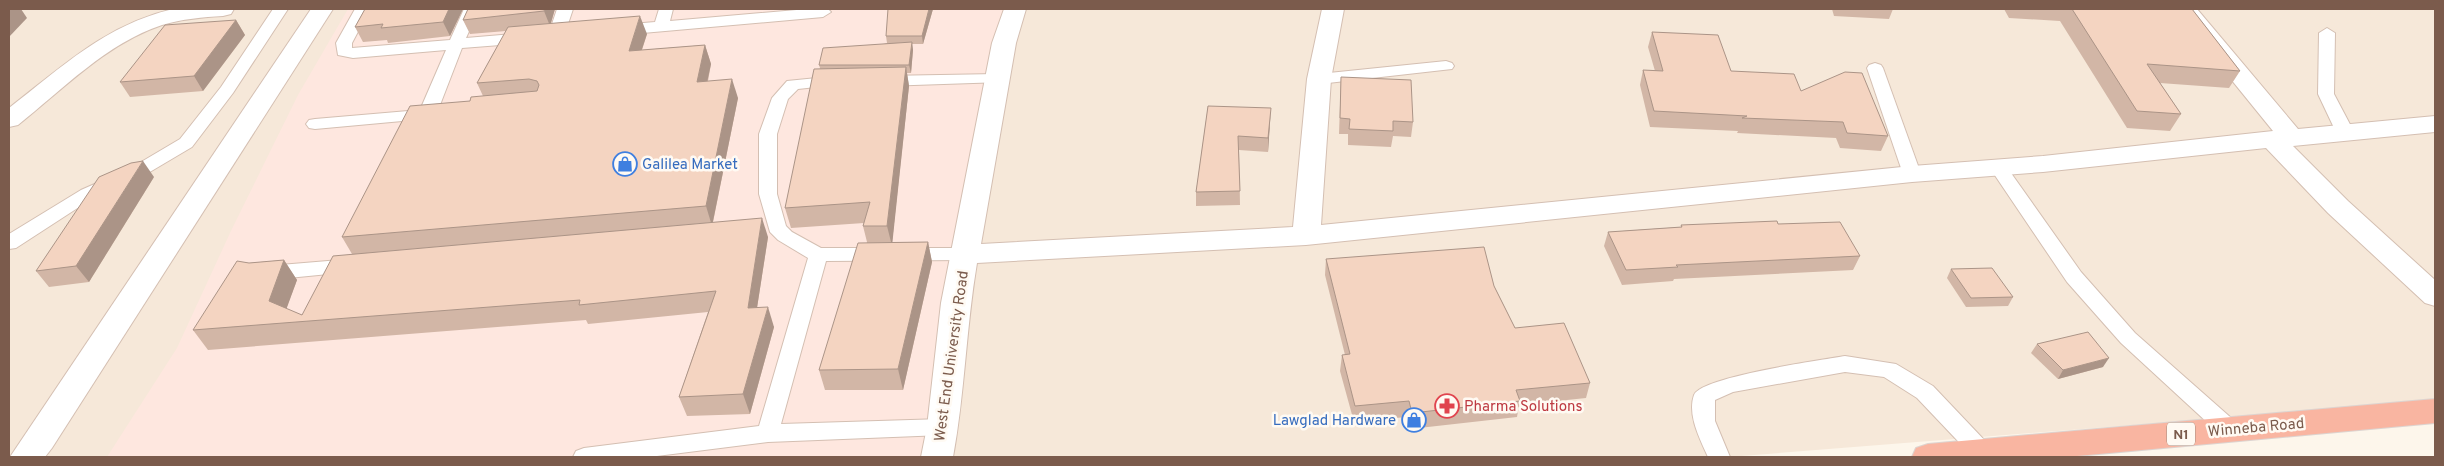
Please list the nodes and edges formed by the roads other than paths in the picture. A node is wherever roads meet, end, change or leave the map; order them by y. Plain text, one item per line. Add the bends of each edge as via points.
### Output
1 (222, 9) edge
2 (280, 9) edge
3 (322, 9) edge
4 (362, 9) edge
5 (471, 9) edge
6 (565, 9) edge
7 (666, 9) edge
8 (1015, 9) edge
9 (1333, 9) edge
10 (2185, 9) edge
11 (823, 12) dead end
12 (662, 26) junction
13 (604, 31) edge
14 (2327, 33) dead end
15 (575, 34) edge
16 (556, 36) junction
17 (455, 44) junction
18 (1446, 66) dead end
19 (1875, 68) dead end
20 (997, 79) junction
21 (1319, 79) junction
22 (444, 113) edge
23 (426, 115) junction
24 (9, 120) edge
25 (315, 124) dead end
26 (2435, 124) edge
27 (2344, 130) junction
28 (2283, 139) junction
29 (2000, 170) junction
30 (1912, 174) junction
31 (777, 228) junction
32 (757, 230) edge
33 (1306, 236) junction
34 (9, 243) edge
35 (966, 254) junction
36 (818, 255) junction
37 (371, 264) edge
38 (262, 274) edge
39 (2435, 296) edge
40 (2435, 411) edge
41 (943, 428) junction
42 (2230, 430) junction
43 (768, 433) junction
44 (1982, 451) junction
45 (26, 457) edge
46 (584, 457) edge
47 (937, 457) edge
48 (1719, 457) edge
49 (1928, 457) edge

1 - 24 street via 184,12 143,25 108,44
2 - 34 lane via 227,90 186,143 137,172 87,194
3 - 45 street via 41,439
4 - 17 lane via 344,43 344,52
5 - 17 lane
6 - 16 lane
7 - 12 lane
8 - 20 street, West End University Road
9 - 21 street
10 - 28 street
11 - 12 lane
12 - 13 lane
14 - 27 lane via 2326,94
15 - 16 lane
16 - 17 lane
17 - 23 lane
18 - 21 lane
19 - 30 lane
20 - 31 lane via 794,84 780,98 768,134 768,194
20 - 35 street, West End University Road
21 - 33 street
22 - 23 lane
23 - 25 lane
26 - 27 street
27 - 28 street
28 - 29 street
28 - 39 street via 2338,208
29 - 30 street
29 - 42 lane via 2074,277 2128,338
30 - 33 street
31 - 32 lane
31 - 36 lane
33 - 35 street
35 - 36 lane
35 - 41 street, West End University Road via 956,303
36 - 43 lane
37 - 38 lane
40 - 42 highway, Winneba Road / N1
41 - 43 lane
41 - 47 street, West End University Road
42 - 44 highway, Winneba Road / N1
43 - 46 lane
44 - 48 lane via 1925,392 1889,370 1845,364 1730,385 1704,396 1704,422
44 - 49 highway, Winneba Road / N1

